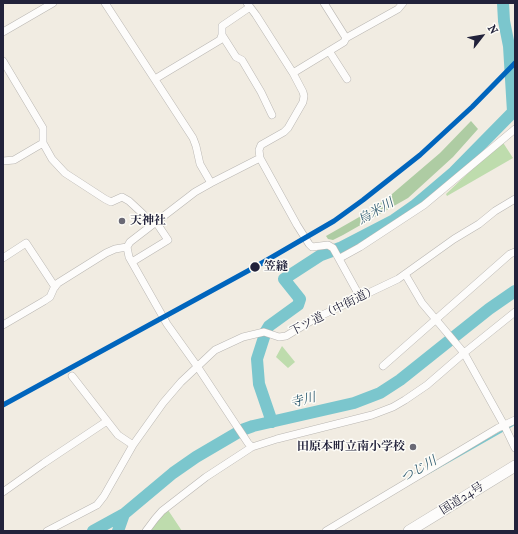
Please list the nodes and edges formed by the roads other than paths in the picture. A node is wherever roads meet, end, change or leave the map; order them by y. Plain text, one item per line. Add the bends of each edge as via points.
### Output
1 (53, 3) edge
2 (105, 3) edge
3 (324, 3) edge
4 (403, 3) edge
5 (249, 5) edge
6 (3, 32) edge
7 (222, 35) junction
8 (346, 38) junction
9 (330, 51) junction
10 (3, 61) edge
11 (293, 73) junction
12 (155, 79) junction
13 (347, 79) dead end
14 (272, 115) dead end
15 (515, 129) edge
16 (43, 143) junction
17 (260, 158) junction
18 (3, 161) edge
19 (211, 183) junction
20 (515, 199) edge
21 (156, 222) junction
22 (149, 227) junction
23 (127, 247) junction
24 (515, 252) edge
25 (3, 258) edge
26 (340, 258) junction
27 (132, 262) junction
28 (405, 274) junction
29 (55, 287) junction
30 (360, 297) junction
31 (515, 312) edge
32 (437, 320) junction
33 (3, 325) edge
34 (463, 351) junction
35 (197, 366) junction
36 (383, 366) dead end
37 (72, 376) dead end
38 (515, 420) edge
39 (107, 421) junction
40 (505, 427) junction
41 (133, 445) junction
42 (250, 445) junction
43 (515, 448) edge
44 (515, 466) edge
45 (3, 492) edge
46 (47, 531) edge
47 (146, 531) edge
48 (326, 531) edge
49 (409, 531) edge

1 - 6 street
2 - 12 street
3 - 8 street
4 - 8 street via 398,9
5 - 7 street via 222,26
5 - 11 street
7 - 12 street via 220,40
7 - 14 street via 236,57 242,60
8 - 9 street
9 - 11 street
9 - 13 street
10 - 16 street via 43,128
11 - 17 street via 303,92 303,102 288,128 261,145
12 - 19 street via 193,138 200,164
15 - 26 street via 424,205
16 - 18 street via 14,160
16 - 22 street via 52,159 65,173 111,202 122,197 129,200 143,214
17 - 19 street
17 - 26 street via 309,244 312,247 328,245
19 - 21 street
20 - 28 street, 下ツ道（中街道） via 495,210 479,224
21 - 22 street
21 - 27 street via 168,240
22 - 23 street
23 - 27 street
23 - 29 street via 106,253
24 - 32 street
25 - 29 street via 26,243
26 - 30 street
27 - 35 street via 155,306
28 - 30 street, 下ツ道（中街道）
28 - 32 street via 422,303
29 - 33 street via 50,297
30 - 35 street, 下ツ道（中街道） via 286,336 279,337 264,332 243,337 215,350
31 - 34 street
32 - 34 street
32 - 36 street
34 - 40 street
34 - 42 street via 427,385 393,407 372,416
35 - 41 street, 下ツ道（中街道） via 163,403
35 - 42 street
37 - 39 street
38 - 40 street
39 - 41 street via 118,435
39 - 45 street
40 - 43 street
40 - 48 street
41 - 46 street, 下ツ道（中街道） via 97,505
42 - 47 street via 169,506
44 - 49 highway, 国道24号

